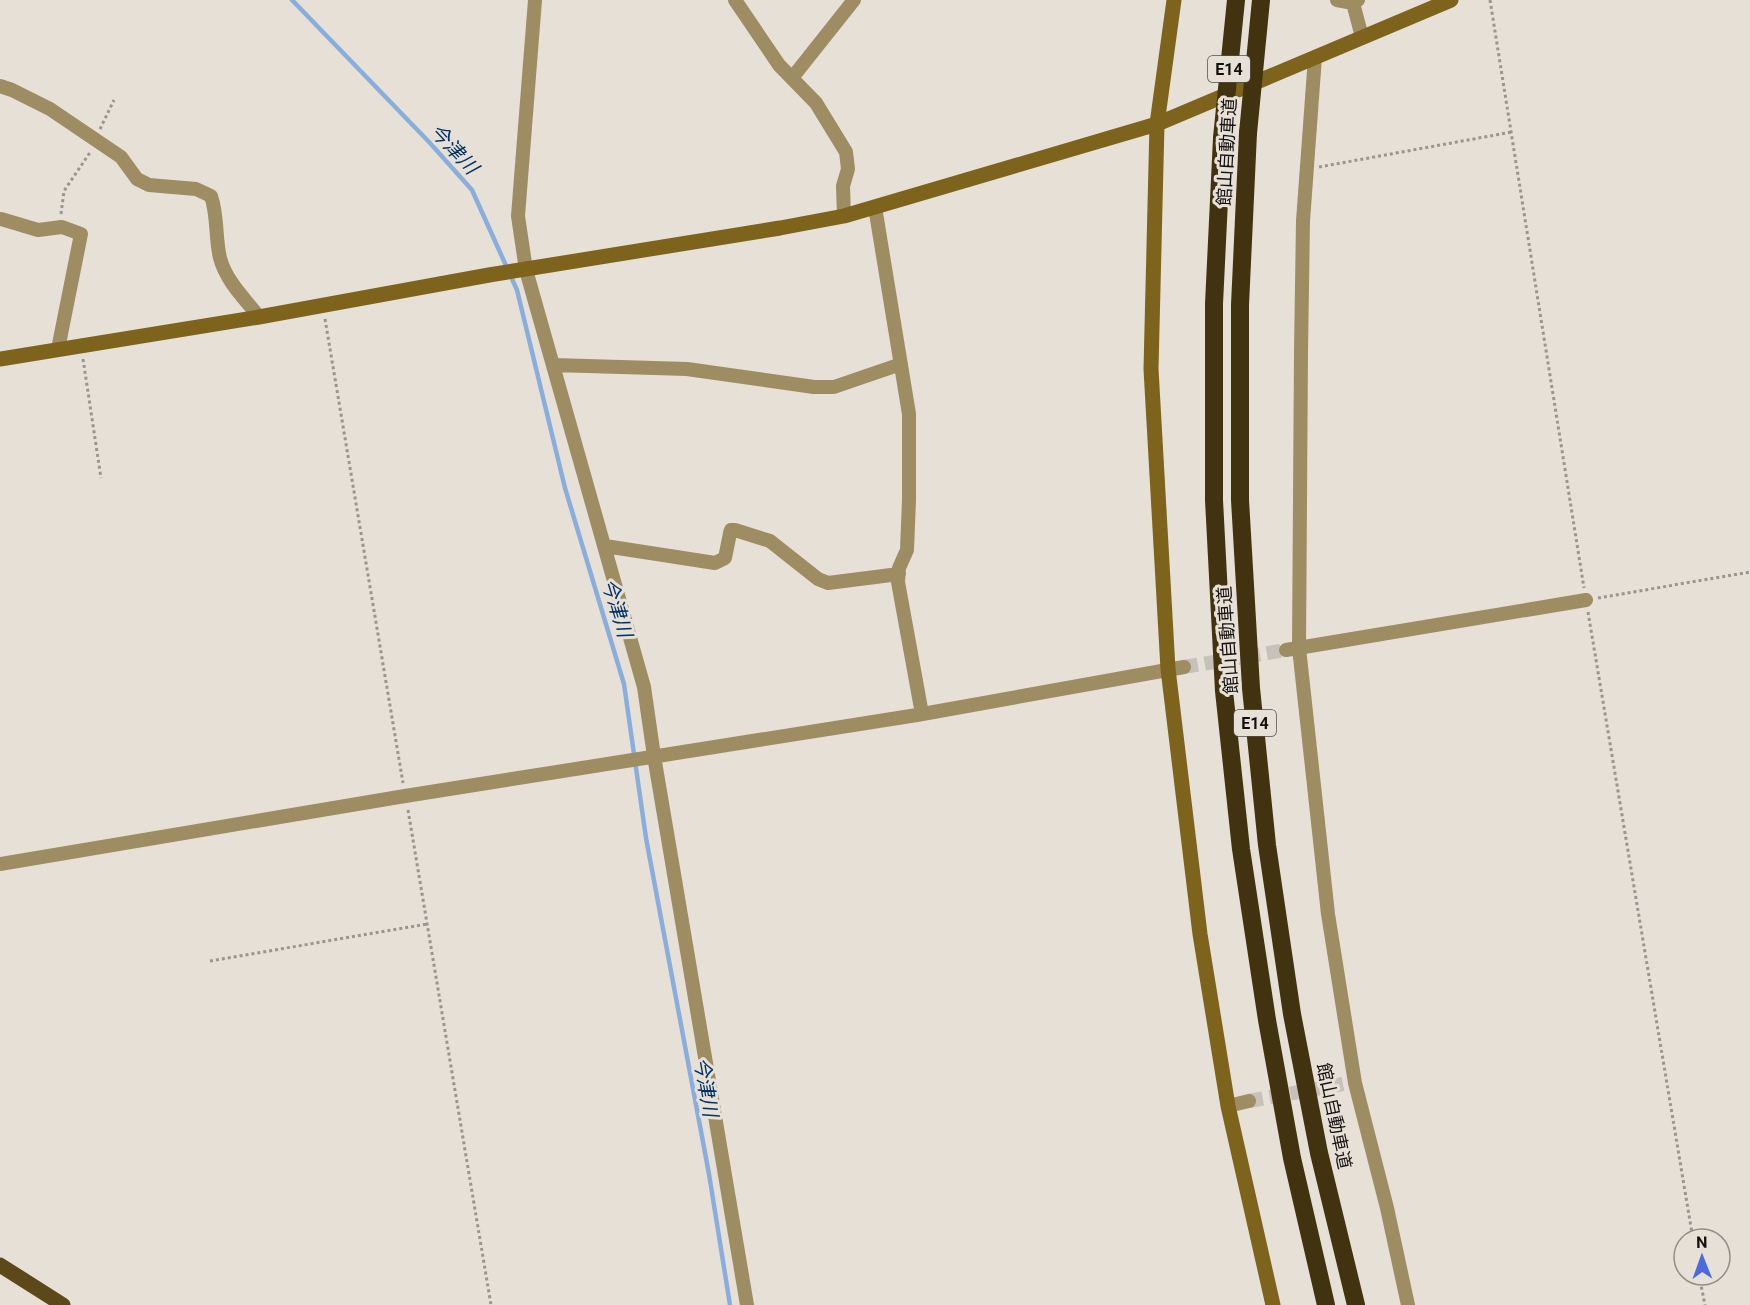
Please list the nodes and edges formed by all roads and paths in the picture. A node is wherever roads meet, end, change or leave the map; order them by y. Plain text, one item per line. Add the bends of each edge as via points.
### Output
1 (535, 0) edge
2 (735, 0) edge
3 (854, 0) edge
4 (1174, 0) edge
5 (1236, 0) edge
6 (1261, 0) edge
7 (1337, 0) edge
8 (1451, 0) edge
9 (1490, 0) edge
10 (1356, 2) edge
11 (1362, 37) junction
12 (1315, 57) junction
13 (792, 78) junction
14 (0, 86) edge
15 (114, 100) dead end
16 (1157, 124) junction
17 (1512, 132) junction
18 (95, 139) junction
19 (1307, 170) junction
20 (875, 207) junction
21 (843, 216) junction
22 (1, 219) edge
23 (62, 227) junction
24 (526, 270) junction
25 (323, 305) junction
26 (259, 317) junction
27 (81, 346) junction
28 (58, 349) junction
29 (0, 359) edge
30 (901, 364) junction
31 (554, 365) junction
32 (101, 478) dead end
33 (605, 546) junction
34 (1750, 572) edge
35 (899, 574) junction
36 (1586, 600) junction
37 (1292, 649) junction
38 (1184, 667) tunnel mouth
39 (1168, 669) junction
40 (922, 714) junction
41 (654, 756) junction
42 (405, 796) junction
43 (0, 864) edge
44 (427, 924) junction
45 (210, 962) dead end
46 (1249, 1101) tunnel mouth
47 (1228, 1106) junction
48 (1691, 1227) edge
49 (0, 1265) edge
50 (1702, 1287) edge
51 (63, 1305) edge
52 (491, 1305) edge
53 (747, 1305) edge
54 (1273, 1305) edge
55 (1326, 1305) edge
56 (1356, 1305) edge
57 (1408, 1305) edge
58 (1705, 1305) edge

1 - 24 street via 518,216
2 - 13 street
3 - 13 street
4 - 16 street
5 - 55 highway, 館山自動車道 / E14, bridge via 1222,138 1214,304 1214,500 1224,691 1241,849 1267,1020 1292,1158
6 - 56 highway, 館山自動車道 / E14, bridge via 1248,133 1240,305 1240,500 1251,688 1267,845 1292,1014 1319,1153
7 - 10 street
8 - 11 street
9 - 17 path
10 - 11 street
11 - 12 street
12 - 16 street
12 - 19 street
13 - 21 street via 816,103 846,152
14 - 18 street via 50,109
15 - 18 path
16 - 20 street
16 - 39 street via 1152,369
17 - 19 path
17 - 36 path
18 - 23 path via 95,147 64,190
18 - 26 street via 122,157 137,179 149,185 196,189 211,196 220,258 228,278
19 - 37 street
20 - 21 street
20 - 30 street
21 - 24 street
22 - 23 street via 38,230
23 - 28 street via 81,234
24 - 25 street
24 - 31 street
25 - 26 street
25 - 42 path
26 - 27 street
27 - 28 street
27 - 32 path
28 - 29 street
30 - 31 street via 834,387 687,369
30 - 35 street via 909,414 909,489 907,550
31 - 33 street
33 - 35 street via 715,562 724,558 731,530 735,530 770,541 828,583
33 - 41 street via 644,687
34 - 36 path
35 - 40 street
36 - 37 street
36 - 48 path
37 - 57 street via 1349,1083 1387,1208
38 - 39 street
39 - 40 street
39 - 47 street via 1200,934
40 - 41 street
41 - 42 street
41 - 53 street
42 - 43 street
42 - 44 path
44 - 45 path
44 - 52 path
46 - 47 street
47 - 54 street
49 - 51 main road
50 - 58 path

